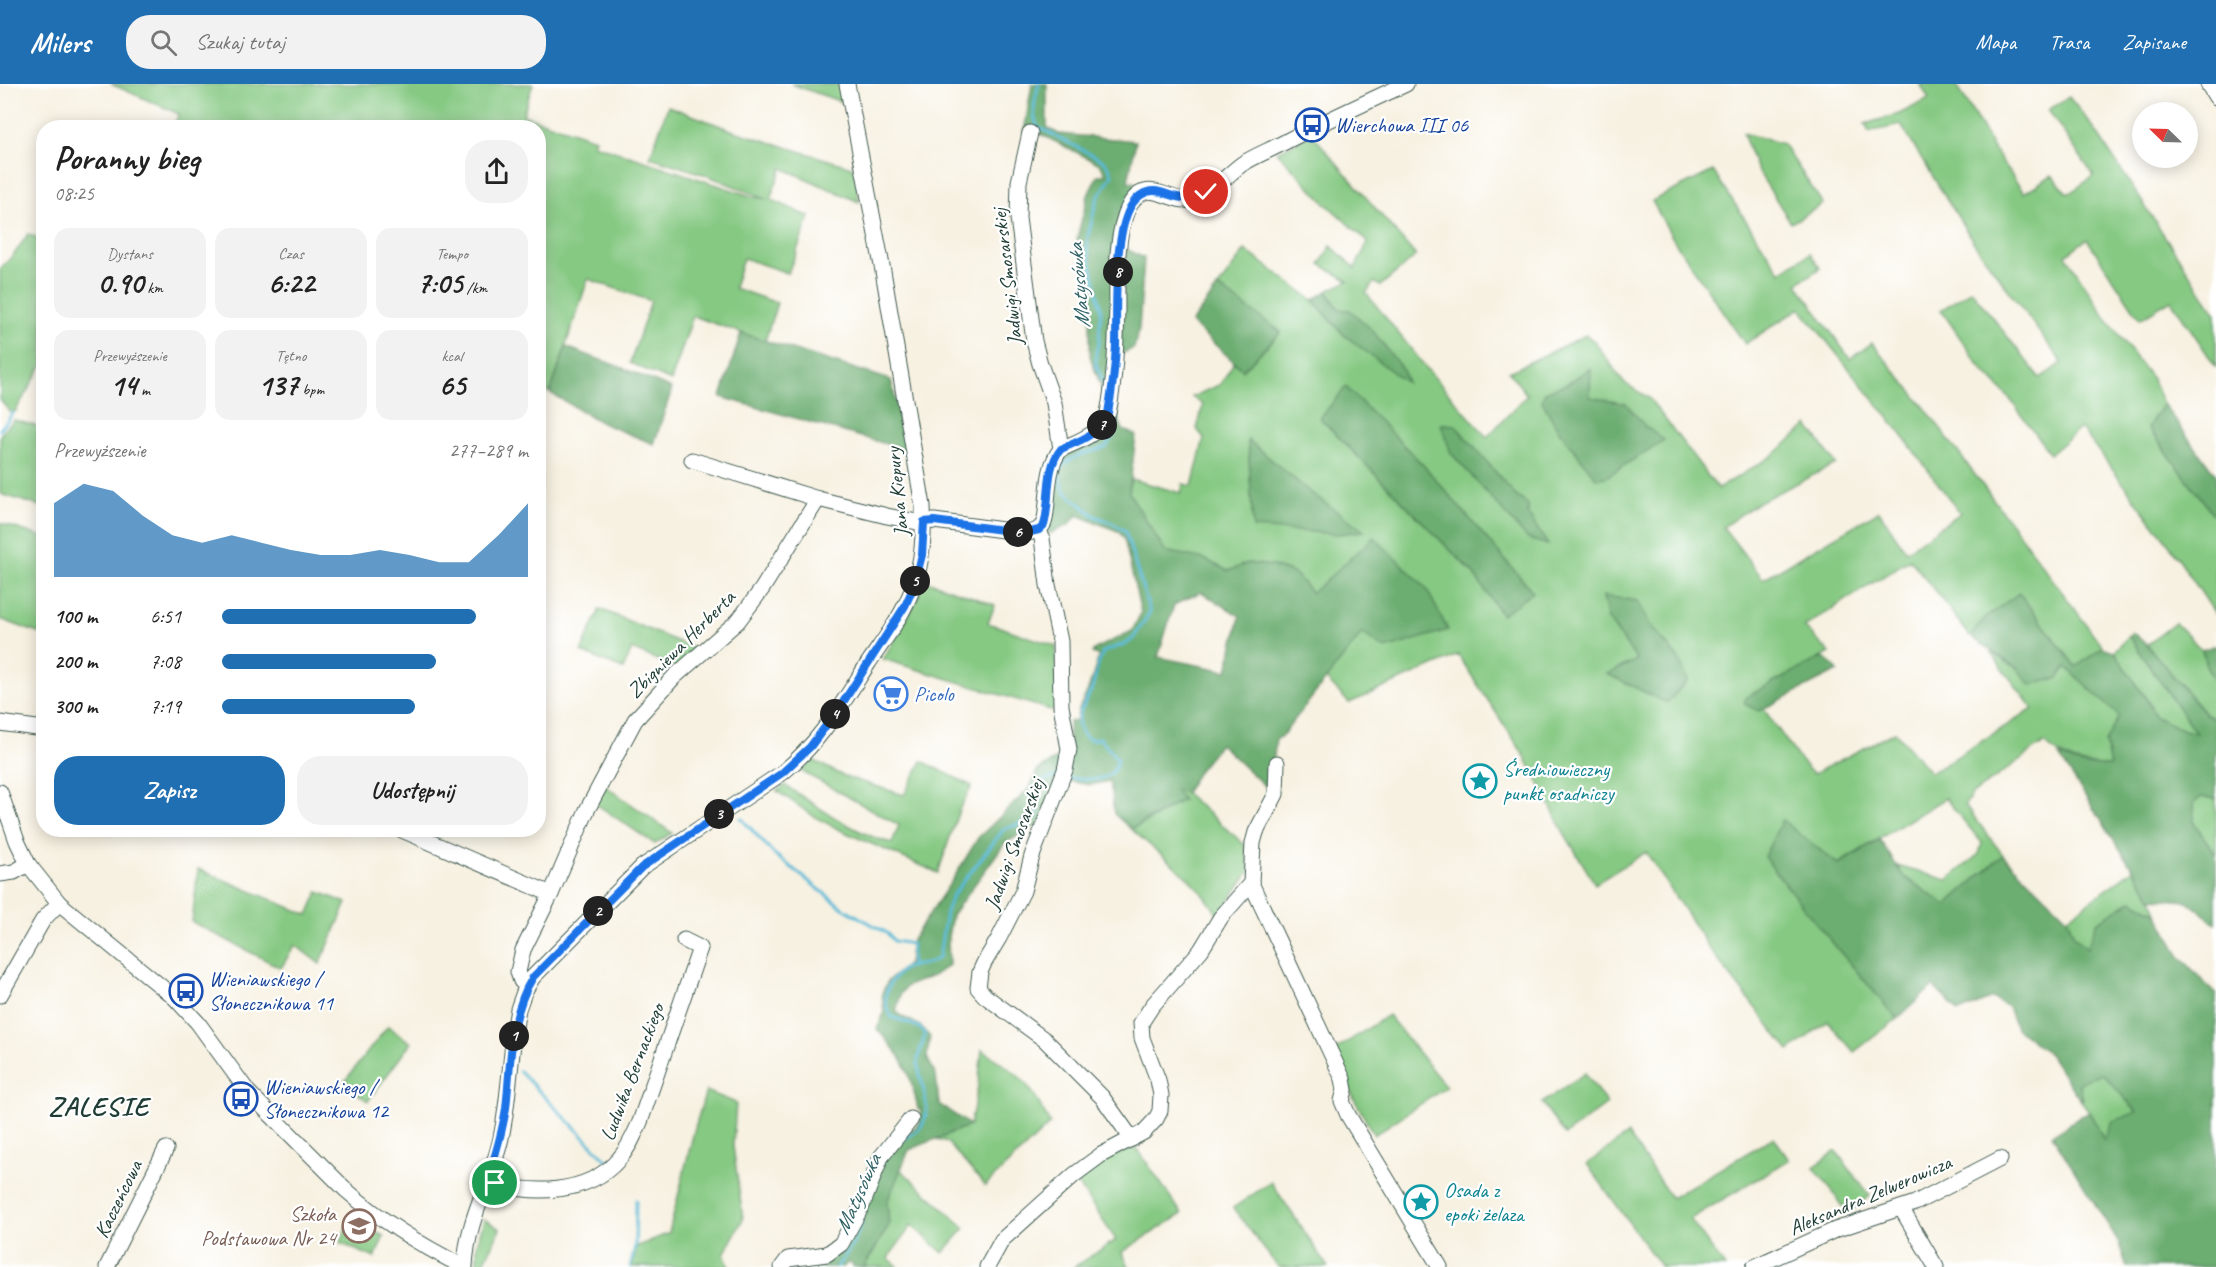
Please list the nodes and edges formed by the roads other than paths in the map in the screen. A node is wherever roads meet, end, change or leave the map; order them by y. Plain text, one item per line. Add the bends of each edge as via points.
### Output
1 (847, 84) edge
2 (1406, 84) edge
3 (2208, 84) edge
4 (2216, 97) edge
5 (1030, 133) dead end
6 (1061, 449) junction
7 (692, 460) dead end
8 (818, 499) junction
9 (924, 522) junction
10 (1039, 530) junction
11 (0, 723) edge
12 (36, 728) edge
13 (1277, 764) dead end
14 (0, 792) edge
15 (418, 837) edge
16 (28, 864) junction
17 (0, 874) edge
18 (1251, 883) junction
19 (550, 894) junction
20 (58, 903) junction
21 (684, 939) dead end
22 (527, 986) junction
23 (0, 995) edge
24 (912, 1119) dead end
25 (1132, 1139) junction
26 (166, 1149) dead end
27 (2000, 1159) dead end
28 (487, 1181) junction
29 (1901, 1208) junction
30 (107, 1267) edge
31 (465, 1267) edge
32 (782, 1267) edge
33 (987, 1267) edge
34 (1440, 1267) edge
35 (1754, 1267) edge
36 (1936, 1267) edge

1 - 9 street, Jana Kiepury via 909,413
2 - 6 street via 1243,164 1195,199 1147,191 1131,203 1123,225 1118,265 1116,348 1108,413 1092,435
3 - 4 street
5 - 6 street, Jadwigi Smosarskiej via 1019,182 1018,218 1034,341 1054,403
6 - 10 street, Jadwigi Smosarskiej via 1054,460 1046,519
7 - 8 street
8 - 9 street
8 - 19 street, Zbigniewa Herberta via 738,621 674,677 635,720 587,810
9 - 10 street via 1026,533
9 - 22 street, Jana Kiepury via 922,555 905,606 810,747 782,773 642,867
10 - 25 street, Jadwigi Smosarskiej via 1061,653 1060,706 1069,748 1023,891 984,963 978,988 1040,1036 1090,1085
11 - 12 street
13 - 18 street via 1276,794 1253,843
14 - 16 street
15 - 19 street
16 - 17 street via 15,872
16 - 20 street
18 - 25 street via 1143,1019 1142,1035 1160,1086 1161,1106 1153,1123
18 - 34 street via 1343,1079 1342,1101 1348,1115
19 - 22 street, Zbigniewa Herberta via 520,960 518,972
20 - 23 street via 43,920
20 - 31 street via 175,998 248,1092 346,1190 399,1230
21 - 28 street, Ludwika Bernackiego via 700,948 633,1137 619,1159 608,1170 583,1182 548,1190 520,1190
22 - 28 street, Jana Kiepury via 516,1020 501,1138
24 - 32 street via 881,1157 862,1206 841,1244 827,1254 788,1259
25 - 33 street via 1074,1175 1002,1240
26 - 30 street, Kaczeńcowa
27 - 29 street, Aleksandra Zelwerowicza
28 - 31 street, Jana Kiepury via 467,1239
29 - 35 street, Aleksandra Zelwerowicza via 1835,1230
29 - 36 street

